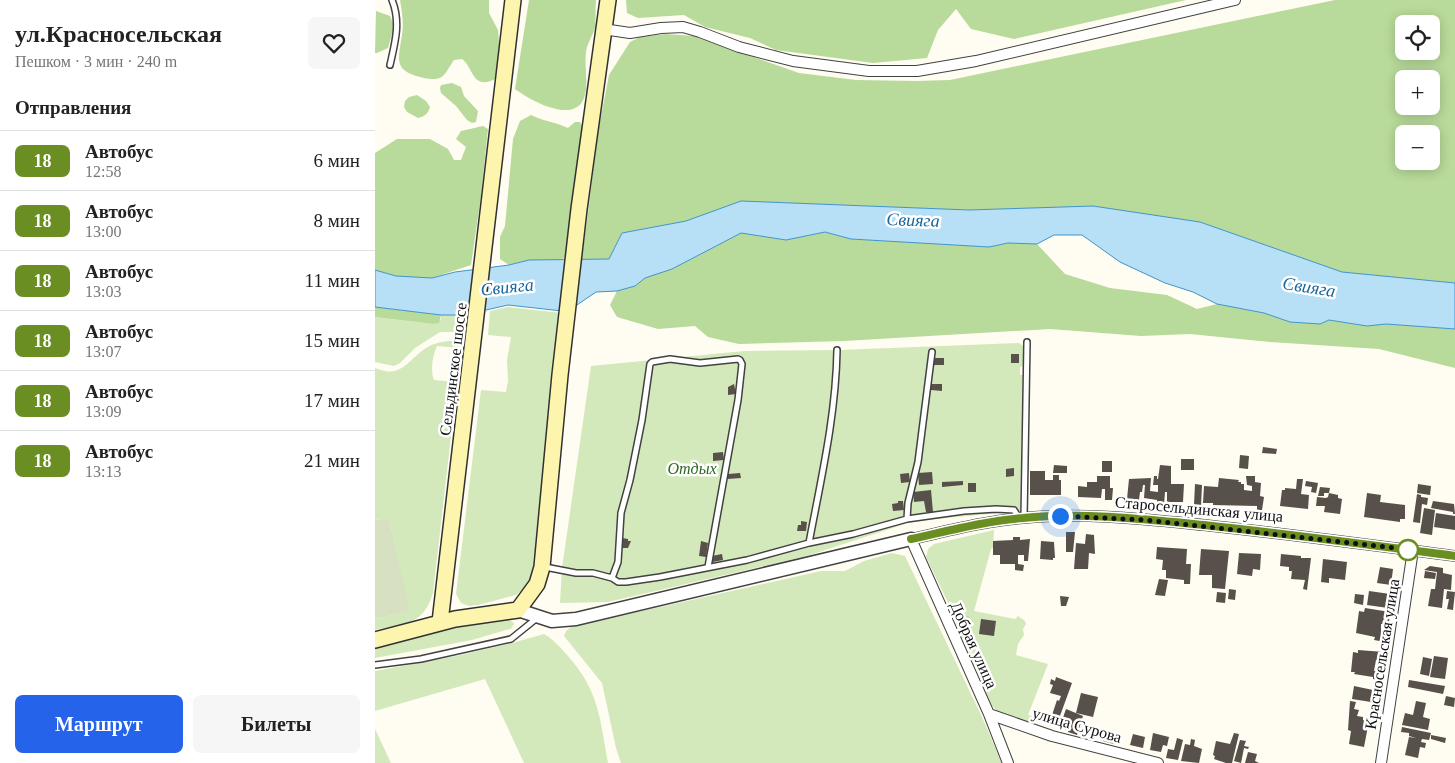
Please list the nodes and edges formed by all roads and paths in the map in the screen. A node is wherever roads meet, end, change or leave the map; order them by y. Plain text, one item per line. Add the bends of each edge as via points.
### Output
1 (392, 0) edge
2 (513, 0) edge
3 (608, 0) edge
4 (1235, 0) edge
5 (603, 29) junction
6 (390, 65) dead end
7 (1027, 342) dead end
8 (837, 350) dead end
9 (932, 352) dead end
10 (1021, 518) junction
11 (907, 519) junction
12 (911, 539) junction
13 (809, 543) junction
14 (1413, 550) junction
15 (1455, 556) edge
16 (542, 566) junction
17 (708, 567) junction
18 (612, 578) junction
19 (518, 610) junction
20 (540, 616) junction
21 (440, 622) junction
22 (375, 640) edge
23 (375, 665) edge
24 (989, 714) junction
25 (1008, 763) edge
26 (1158, 763) edge
27 (1381, 763) edge

1 - 6 lane via 397,33
2 - 21 main road, Сельдинское шоссе
3 - 5 main road
4 - 5 street via 976,61 917,71 869,71 793,61 739,47 683,27 630,33
5 - 16 main road via 560,375
7 - 10 lane
8 - 13 lane via 829,437
9 - 11 lane
10 - 11 lane via 1014,510 996,509
10 - 12 street, Старосельдинская улица
10 - 14 street, Старосельдинская улица via 1060,516 1146,520
11 - 13 lane
12 - 20 street via 576,620 552,621
12 - 24 street, Добрая улица
13 - 17 lane
14 - 15 street, Старосельдинская улица
14 - 27 street, Красносельская улица
16 - 18 lane
16 - 19 main road via 537,584
17 - 18 lane via 626,582
17 - 18 lane via 742,364 737,359 700,363 657,360 650,364 642,420 621,513 617,562
19 - 20 street
19 - 21 main road
20 - 23 lane via 511,639 421,659
21 - 22 main road
24 - 25 street, Добрая улица
24 - 26 street, улица Сурова via 1052,736

